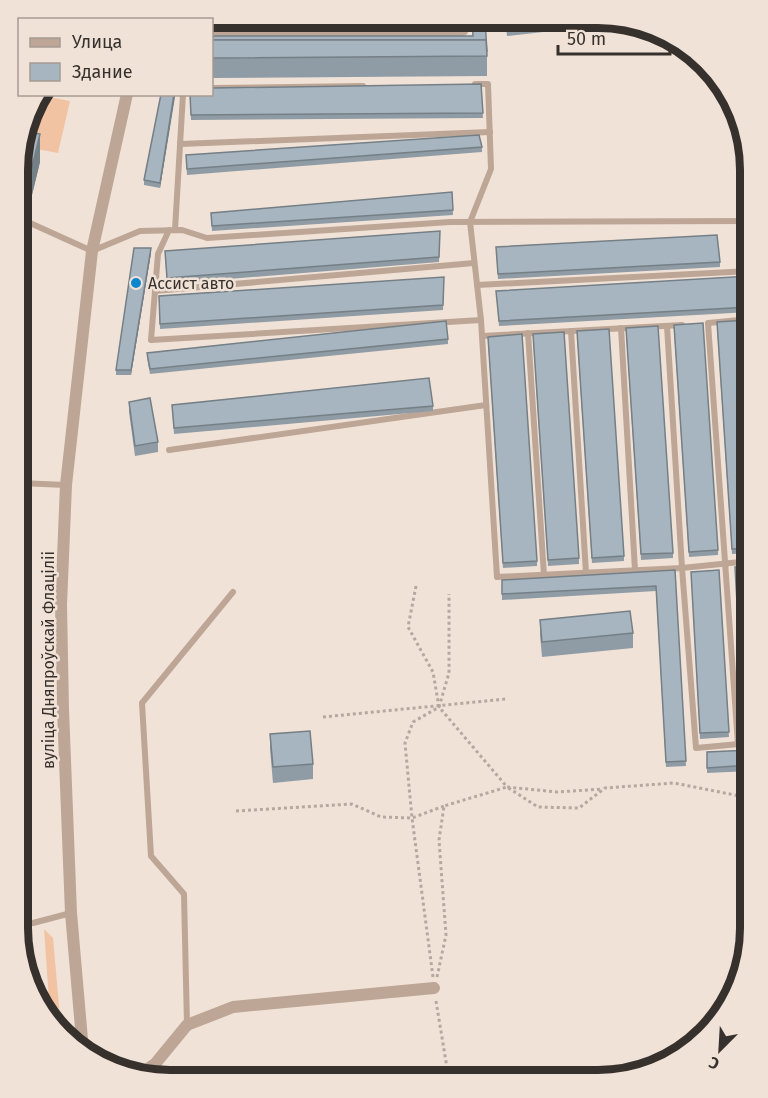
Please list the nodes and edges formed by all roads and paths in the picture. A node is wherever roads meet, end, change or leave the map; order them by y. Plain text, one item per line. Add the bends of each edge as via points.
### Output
1 (465, 28) edge
2 (213, 35) edge
3 (465, 85) edge
4 (373, 86) edge
5 (213, 88) edge
6 (127, 96) edge
7 (183, 96) edge
8 (490, 132) junction
9 (180, 144) junction
10 (740, 221) edge
11 (28, 222) edge
12 (470, 222) junction
13 (172, 230) junction
14 (92, 250) junction
15 (474, 263) junction
16 (740, 272) edge
17 (477, 285) junction
18 (155, 291) junction
19 (481, 320) junction
20 (740, 320) edge
21 (708, 323) junction
22 (688, 324) edge
23 (698, 324) edge
24 (667, 326) junction
25 (621, 328) junction
26 (571, 331) junction
27 (528, 333) junction
28 (482, 336) junction
29 (486, 405) junction
30 (169, 450) dead end
31 (28, 483) edge
32 (66, 485) junction
33 (739, 562) edge
34 (724, 564) junction
35 (682, 568) junction
36 (634, 570) junction
37 (586, 573) junction
38 (544, 575) junction
39 (416, 586) dead end
40 (233, 592) dead end
41 (449, 594) dead end
42 (506, 699) dead end
43 (439, 707) junction
44 (323, 717) dead end
45 (738, 744) joint
46 (507, 788) junction
47 (605, 788) junction
48 (739, 796) edge
49 (444, 806) junction
50 (236, 811) dead end
51 (412, 818) junction
52 (71, 913) junction
53 (28, 923) edge
54 (434, 988) junction
55 (187, 1025) junction
56 (82, 1038) edge
57 (150, 1068) edge
58 (447, 1070) edge

1 - 2 lane via 465,32 458,34
3 - 8 lane via 488,84
4 - 5 lane
6 - 14 street, вуліца Дняпроўскай Флаціліі
7 - 9 lane
8 - 9 lane
8 - 12 lane via 491,169
9 - 13 lane
10 - 12 lane
11 - 14 lane
12 - 13 lane via 207,238
12 - 15 lane
13 - 14 lane via 140,231
13 - 18 lane via 158,254
14 - 32 street, вуліца Дняпроўскай Флаціліі
15 - 17 lane
15 - 18 lane
16 - 17 lane
17 - 19 lane
18 - 19 lane via 151,340
19 - 28 lane
20 - 21 lane
21 - 23 lane
21 - 34 lane
22 - 24 lane
24 - 25 lane
24 - 35 lane
25 - 26 lane
25 - 36 lane
26 - 27 lane
26 - 37 lane
27 - 28 lane
27 - 38 lane
28 - 29 lane
29 - 30 lane
29 - 38 lane via 497,577
31 - 32 lane
32 - 52 street, вуліца Дняпроўскай Флаціліі via 61,605
33 - 34 lane
34 - 35 lane
34 - 45 lane
35 - 36 lane
35 - 45 lane via 696,748
36 - 37 lane
37 - 38 lane
39 - 43 path via 408,627 434,672
40 - 55 lane via 142,703 152,856 184,894
41 - 43 path via 449,673
42 - 43 path
43 - 44 path
43 - 46 path
43 - 51 path via 413,722 405,743
46 - 47 path via 557,792
46 - 47 path via 538,807 579,808
46 - 49 path
47 - 48 path via 674,783
49 - 51 path
49 - 54 path via 439,840 446,935
50 - 51 path via 352,804 381,817
51 - 54 path
52 - 53 lane
52 - 56 street, вуліца Дняпроўскай Флаціліі
54 - 55 street via 233,1007
54 - 58 path
55 - 57 street

